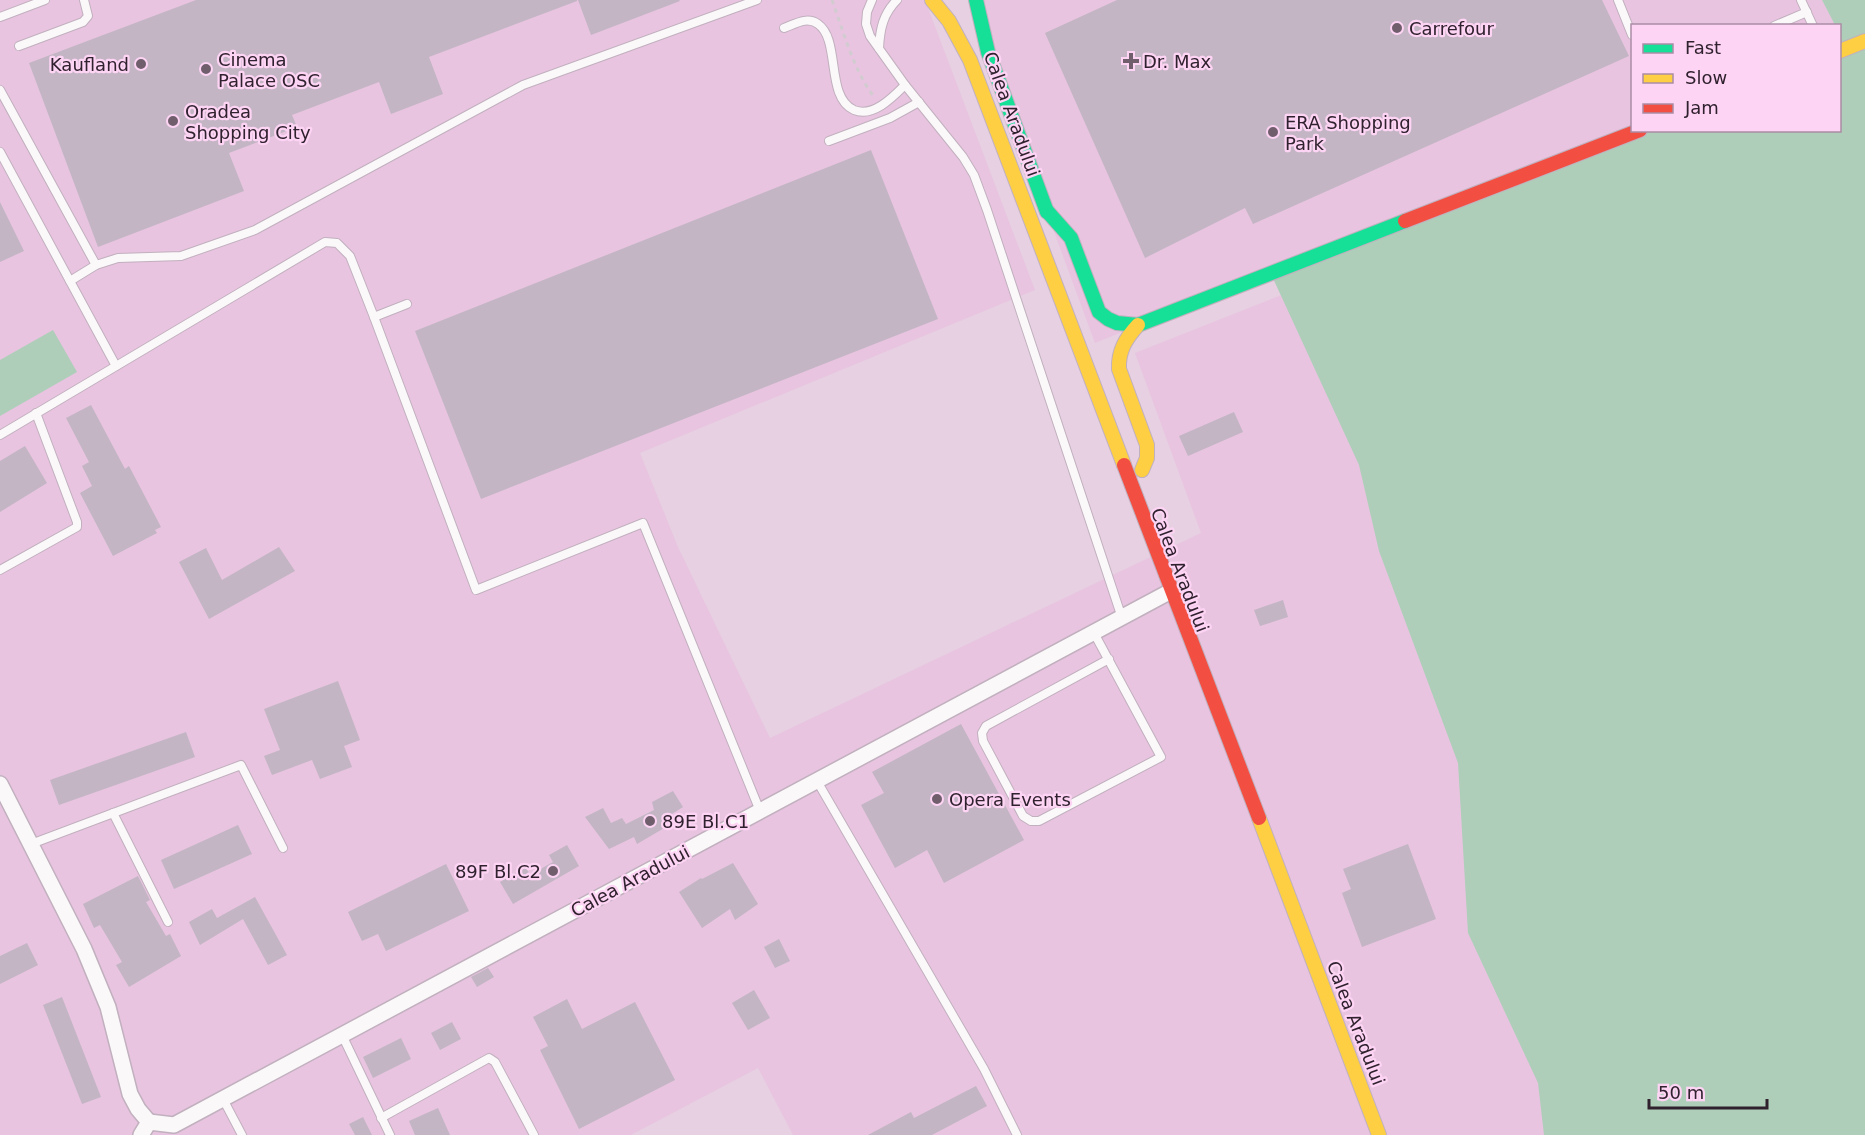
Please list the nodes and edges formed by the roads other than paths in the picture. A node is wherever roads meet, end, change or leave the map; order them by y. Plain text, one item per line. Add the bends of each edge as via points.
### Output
1 (45, 0) edge
2 (84, 0) edge
3 (757, 0) edge
4 (872, 0) edge
5 (897, 0) edge
6 (932, 0) edge
7 (976, 0) edge
8 (1618, 0) edge
9 (1801, 0) edge
10 (1807, 12) junction
11 (0, 17) edge
12 (1779, 24) edge
13 (1812, 24) edge
14 (784, 28) dead end
15 (1631, 32) edge
16 (1865, 41) edge
17 (19, 46) dead end
18 (879, 48) junction
19 (1841, 50) edge
20 (905, 86) junction
21 (0, 90) edge
22 (919, 102) junction
23 (1635, 132) edge
24 (829, 141) dead end
25 (0, 152) edge
26 (1047, 211) junction
27 (96, 265) junction
28 (1071, 277) dead end
29 (70, 281) junction
30 (407, 304) dead end
31 (374, 317) junction
32 (1138, 325) junction
33 (116, 366) junction
34 (1107, 375) dead end
35 (36, 414) junction
36 (0, 435) edge
37 (0, 570) edge
38 (1172, 591) junction
39 (1122, 618) junction
40 (1094, 633) junction
41 (1109, 659) junction
42 (818, 781) junction
43 (0, 784) edge
44 (760, 811) junction
45 (113, 813) junction
46 (30, 844) junction
47 (283, 848) dead end
48 (168, 922) dead end
49 (342, 1035) junction
50 (223, 1099) junction
51 (381, 1118) junction
52 (145, 1129) edge
53 (242, 1135) edge
54 (390, 1135) edge
55 (534, 1135) edge
56 (1017, 1135) edge
57 (1379, 1135) edge

1 - 11 lane
2 - 17 lane via 88,16 82,22
3 - 27 lane via 524,85 255,230 181,256 118,258
4 - 18 lane via 866,24
5 - 18 lane via 884,19
6 - 38 main road, Calea Aradului via 957,31 970,60
7 - 26 main road, Calea Aradului via 988,52
8 - 15 lane
9 - 10 lane
10 - 12 lane
10 - 13 lane
14 - 20 lane via 806,19 818,23 825,31 837,89 846,106 858,112 881,106
16 - 19 main road
18 - 20 lane
20 - 22 lane
21 - 27 lane
22 - 24 lane via 890,118
22 - 39 lane via 963,157 977,184
23 - 32 main road
25 - 29 lane
26 - 28 main road, Calea Aradului
26 - 32 main road via 1071,238 1099,312 1121,325
27 - 29 lane
29 - 33 lane
30 - 31 lane
31 - 33 lane via 350,256 337,243 325,242
31 - 44 lane via 476,590 643,523
32 - 34 main road via 1126,338 1118,359 1147,445 1144,475
33 - 35 lane
35 - 36 lane
35 - 37 lane via 76,527
38 - 39 street, Calea Aradului
38 - 57 main road, Calea Aradului
39 - 40 street, Calea Aradului
40 - 41 lane
40 - 42 street, Calea Aradului
41 - 41 lane via 1161,757 1039,822 1030,821 1023,816 981,733 986,726
42 - 44 street, Calea Aradului
42 - 56 lane via 984,1069
43 - 46 street
44 - 49 street, Calea Aradului
45 - 46 lane
45 - 47 lane via 241,765
45 - 48 lane
46 - 52 street via 84,949 108,1007 130,1094
49 - 50 street, Calea Aradului
49 - 51 lane
50 - 52 street, Calea Aradului via 174,1125
50 - 53 lane
51 - 54 lane
51 - 55 lane via 489,1058 495,1062

